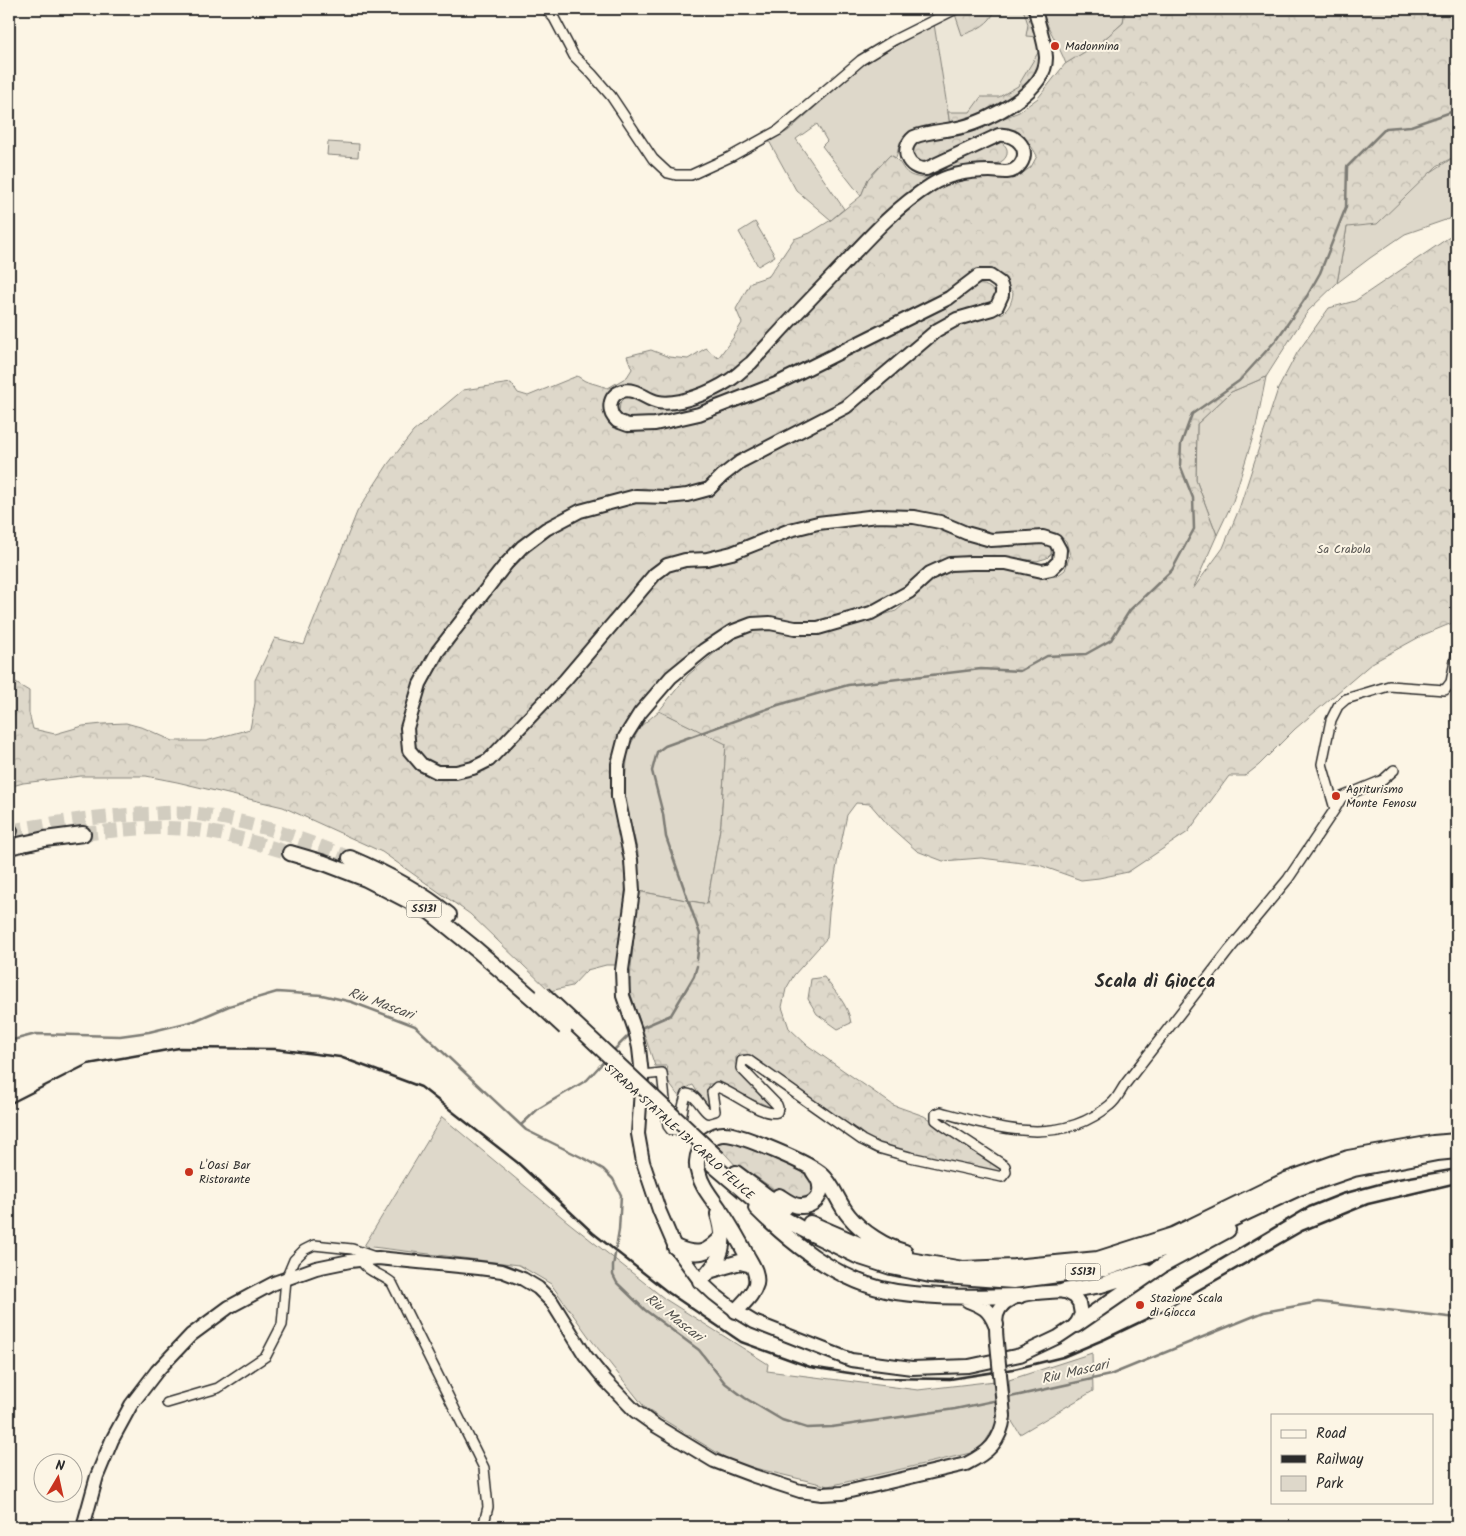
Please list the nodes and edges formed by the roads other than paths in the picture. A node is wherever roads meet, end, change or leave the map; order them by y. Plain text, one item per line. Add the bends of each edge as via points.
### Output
1 (546, 9) edge
2 (956, 9) edge
3 (1035, 9) edge
4 (1457, 651) edge
5 (1394, 770) dead end
6 (1334, 809) junction
7 (83, 834) tunnel mouth
8 (9, 848) edge
9 (290, 853) tunnel mouth
10 (350, 858) tunnel mouth
11 (540, 998) junction
12 (642, 1075) junction
13 (1457, 1141) edge
14 (1457, 1151) edge
15 (717, 1163) junction
16 (810, 1166) junction
17 (715, 1203) junction
18 (1262, 1205) junction
19 (723, 1236) junction
20 (676, 1247) junction
21 (378, 1258) junction
22 (361, 1260) junction
23 (752, 1265) junction
24 (1163, 1265) junction
25 (964, 1269) junction
26 (712, 1270) junction
27 (286, 1279) junction
28 (700, 1281) junction
29 (1064, 1291) junction
30 (1019, 1296) junction
31 (955, 1297) junction
32 (736, 1311) junction
33 (996, 1324) junction
34 (1076, 1325) junction
35 (167, 1403) dead end
36 (83, 1527) edge
37 (483, 1527) edge

1 - 2 street via 574,56 611,96 653,159 676,176 691,175 779,130 861,60
3 - 12 main road via 1046,59 1031,89 1020,99 964,127 914,137 906,149 911,164 926,169 1005,135 1021,144 1023,156 1018,167 1007,172 956,175 938,180 918,192 868,237 751,363 730,380 694,398 670,402 657,402 623,390 613,397 611,413 617,421 628,424 655,424 698,414 776,384 949,298 978,276 990,276 1000,283 1002,295 997,306 956,319 937,330 846,407 740,462 709,489 668,497 636,496 580,511 546,529 506,564 438,651 420,684 407,728 409,750 421,764 437,772 456,772 489,760 565,680 655,574 667,565 732,553 818,522 876,516 914,517 940,522 990,540 1045,537 1058,545 1059,561 1047,571 1006,563 950,564 930,573 890,604 871,612 818,628 770,623 752,624 731,632 671,678 640,713 625,737 618,764 618,797 631,860 632,891 622,970 623,996 640,1048
4 - 6 street via 1451,682 1446,690 1389,686 1346,699 1338,706 1331,720 1322,764
5 - 6 street via 1383,780 1342,797
6 - 12 street via 1288,879 1230,949 1112,1104 1066,1129 1036,1132 1012,1130 940,1112 936,1114 936,1120 1004,1166 1006,1172 1002,1177 878,1148 748,1060 742,1061 742,1068 777,1105 777,1112 771,1113 747,1104 717,1087 712,1092 716,1106 713,1112 708,1113 694,1097 686,1094 678,1130 671,1130 662,1073
7 - 8 highway
9 - 11 highway, STRADA STATALE 131 CARLO FELICE / SS131 via 366,879 430,912
10 - 11 highway, STRADA STATALE 131 CARLO FELICE / SS131 via 389,875 436,904
11 - 15 highway, STRADA STATALE 131 CARLO FELICE / SS131, bridge
12 - 20 main road via 638,1134 643,1162
13 - 25 highway, STRADA STATALE 131 CARLO FELICE / SS131 via 1348,1158 1286,1180 1174,1234 1098,1259
14 - 18 highway, STRADA STATALE 131 CARLO FELICE / SS131 via 1354,1169
15 - 16 highway via 799,1206 810,1205 819,1195 819,1181
15 - 18 highway, STRADA STATALE 131 CARLO FELICE / SS131 via 759,1204 802,1229 857,1256 930,1275 1013,1281 1104,1269 1181,1243
15 - 25 highway, STRADA STATALE 131 CARLO FELICE / SS131 via 798,1216 863,1246 892,1257
15 - 31 highway via 774,1226 824,1264 862,1282 894,1292
16 - 17 highway via 741,1136 724,1133 711,1138 698,1154 697,1170
16 - 25 highway via 829,1182 848,1216 866,1232 898,1250 936,1258
17 - 19 highway
17 - 23 highway
18 - 24 highway via 1234,1227
19 - 20 highway via 712,1248 701,1253 688,1253
19 - 26 highway via 721,1252
20 - 28 main road
21 - 22 main road
21 - 27 street via 352,1249 314,1245 294,1260
21 - 33 main road, bridge via 479,1268 523,1279 552,1302 585,1355 635,1411 714,1461 800,1491 822,1494 842,1493 966,1464 983,1456 1002,1430 1004,1416
22 - 27 main road via 316,1268
22 - 37 street via 365,1267 392,1283 484,1468 488,1507
23 - 26 highway via 740,1262
23 - 32 highway via 756,1284
24 - 29 highway via 1101,1285
24 - 34 highway
26 - 28 highway
27 - 35 street via 282,1325 266,1356 218,1388
27 - 36 main road via 229,1307 191,1335 157,1371 130,1405 112,1440 97,1476
28 - 32 main road
29 - 30 main road
29 - 34 main road via 1075,1297 1079,1304 1081,1314
30 - 31 highway
30 - 33 main road via 1002,1306
31 - 33 highway via 984,1306
32 - 34 main road via 754,1322 851,1360 912,1368 969,1366 1020,1355

